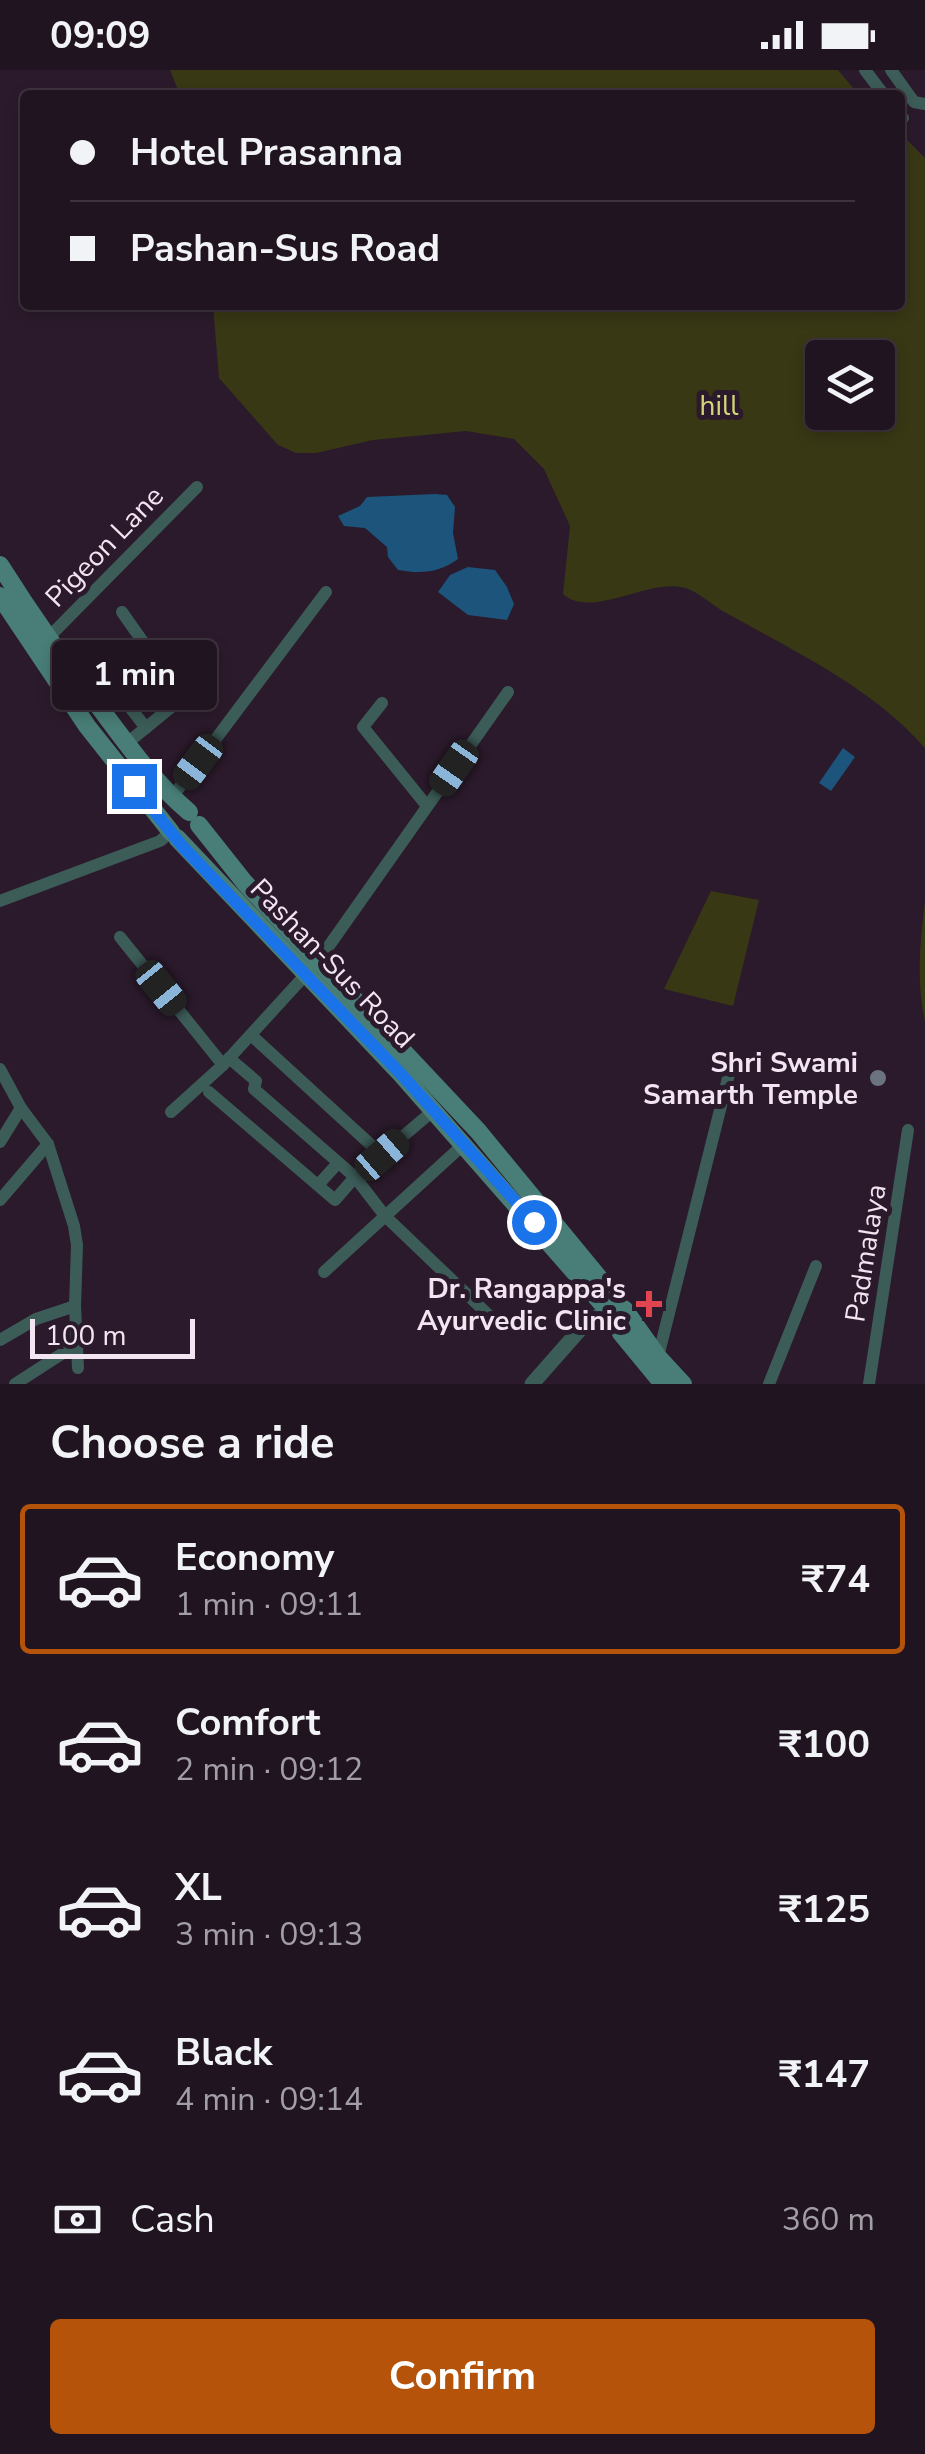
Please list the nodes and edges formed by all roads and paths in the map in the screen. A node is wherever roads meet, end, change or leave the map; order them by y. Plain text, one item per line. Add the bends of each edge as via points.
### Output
1 (865, 70) edge
2 (891, 70) edge
3 (880, 90) edge
4 (925, 104) edge
5 (196, 487) dead end
6 (0, 565) edge
7 (326, 592) dead end
8 (0, 596) edge
9 (122, 612) dead end
10 (47, 640) junction
11 (508, 692) dead end
12 (122, 697) dead end
13 (382, 704) dead end
14 (146, 728) junction
15 (126, 744) junction
16 (172, 796) junction
17 (427, 806) junction
18 (194, 818) junction
19 (170, 837) junction
20 (0, 900) edge
21 (120, 937) dead end
22 (320, 960) junction
23 (305, 975) junction
24 (251, 1035) junction
25 (226, 1062) junction
26 (732, 1062) dead end
27 (0, 1069) edge
28 (209, 1092) dead end
29 (22, 1108) junction
30 (434, 1110) junction
31 (171, 1112) dead end
32 (908, 1130) dead end
33 (0, 1142) edge
34 (48, 1144) junction
35 (464, 1144) junction
36 (382, 1155) junction
37 (338, 1163) junction
38 (355, 1177) junction
39 (318, 1185) junction
40 (0, 1200) edge
41 (385, 1216) junction
42 (816, 1266) dead end
43 (324, 1272) dead end
44 (74, 1306) junction
45 (613, 1310) junction
46 (498, 1324) dead end
47 (0, 1340) edge
48 (77, 1344) junction
49 (658, 1357) junction
50 (78, 1368) dead end
51 (15, 1384) edge
52 (532, 1384) edge
53 (544, 1384) edge
54 (663, 1384) edge
55 (683, 1384) edge
56 (769, 1384) edge
57 (869, 1384) edge

1 - 3 street
2 - 4 street via 914,102
5 - 10 street, Pigeon Lane
6 - 10 main road, Pashan-Sus Road
7 - 16 street
8 - 19 main road, Pashan-Sus Road
9 - 14 street via 179,693
10 - 15 main road, Pashan-Sus Road
11 - 17 street
12 - 14 street
13 - 17 street via 363,727
14 - 15 street
15 - 16 main road, Pashan-Sus Road
16 - 18 main road, Pashan-Sus Road
17 - 22 street
18 - 19 main road via 176,814
18 - 22 main road, Pashan-Sus Road
19 - 20 street
19 - 23 main road, Pashan-Sus Road
21 - 25 street
22 - 23 street
22 - 45 main road, Pashan-Sus Road via 478,1131
23 - 24 street
23 - 30 main road, Pashan-Sus Road
24 - 25 street
24 - 36 street
25 - 31 street
25 - 37 street via 256,1081 254,1089
26 - 49 street
27 - 29 street
28 - 39 street
29 - 33 street
29 - 34 street
30 - 35 main road, Pashan-Sus Road
30 - 36 street
32 - 57 street, Padmalaya
34 - 40 street
34 - 44 street via 74,1226
35 - 41 street
35 - 45 main road, Pashan-Sus Road
36 - 38 street
37 - 38 street
37 - 39 street
38 - 39 street via 335,1200
38 - 41 street
41 - 43 street
41 - 46 street
42 - 56 street
44 - 47 street
44 - 48 street
45 - 49 main road, Pashan-Sus Road
45 - 52 street via 584,1325
45 - 53 street
45 - 54 main road, Pashan-Sus Road via 638,1356
48 - 50 street
48 - 51 street
49 - 55 main road, Pashan-Sus Road

